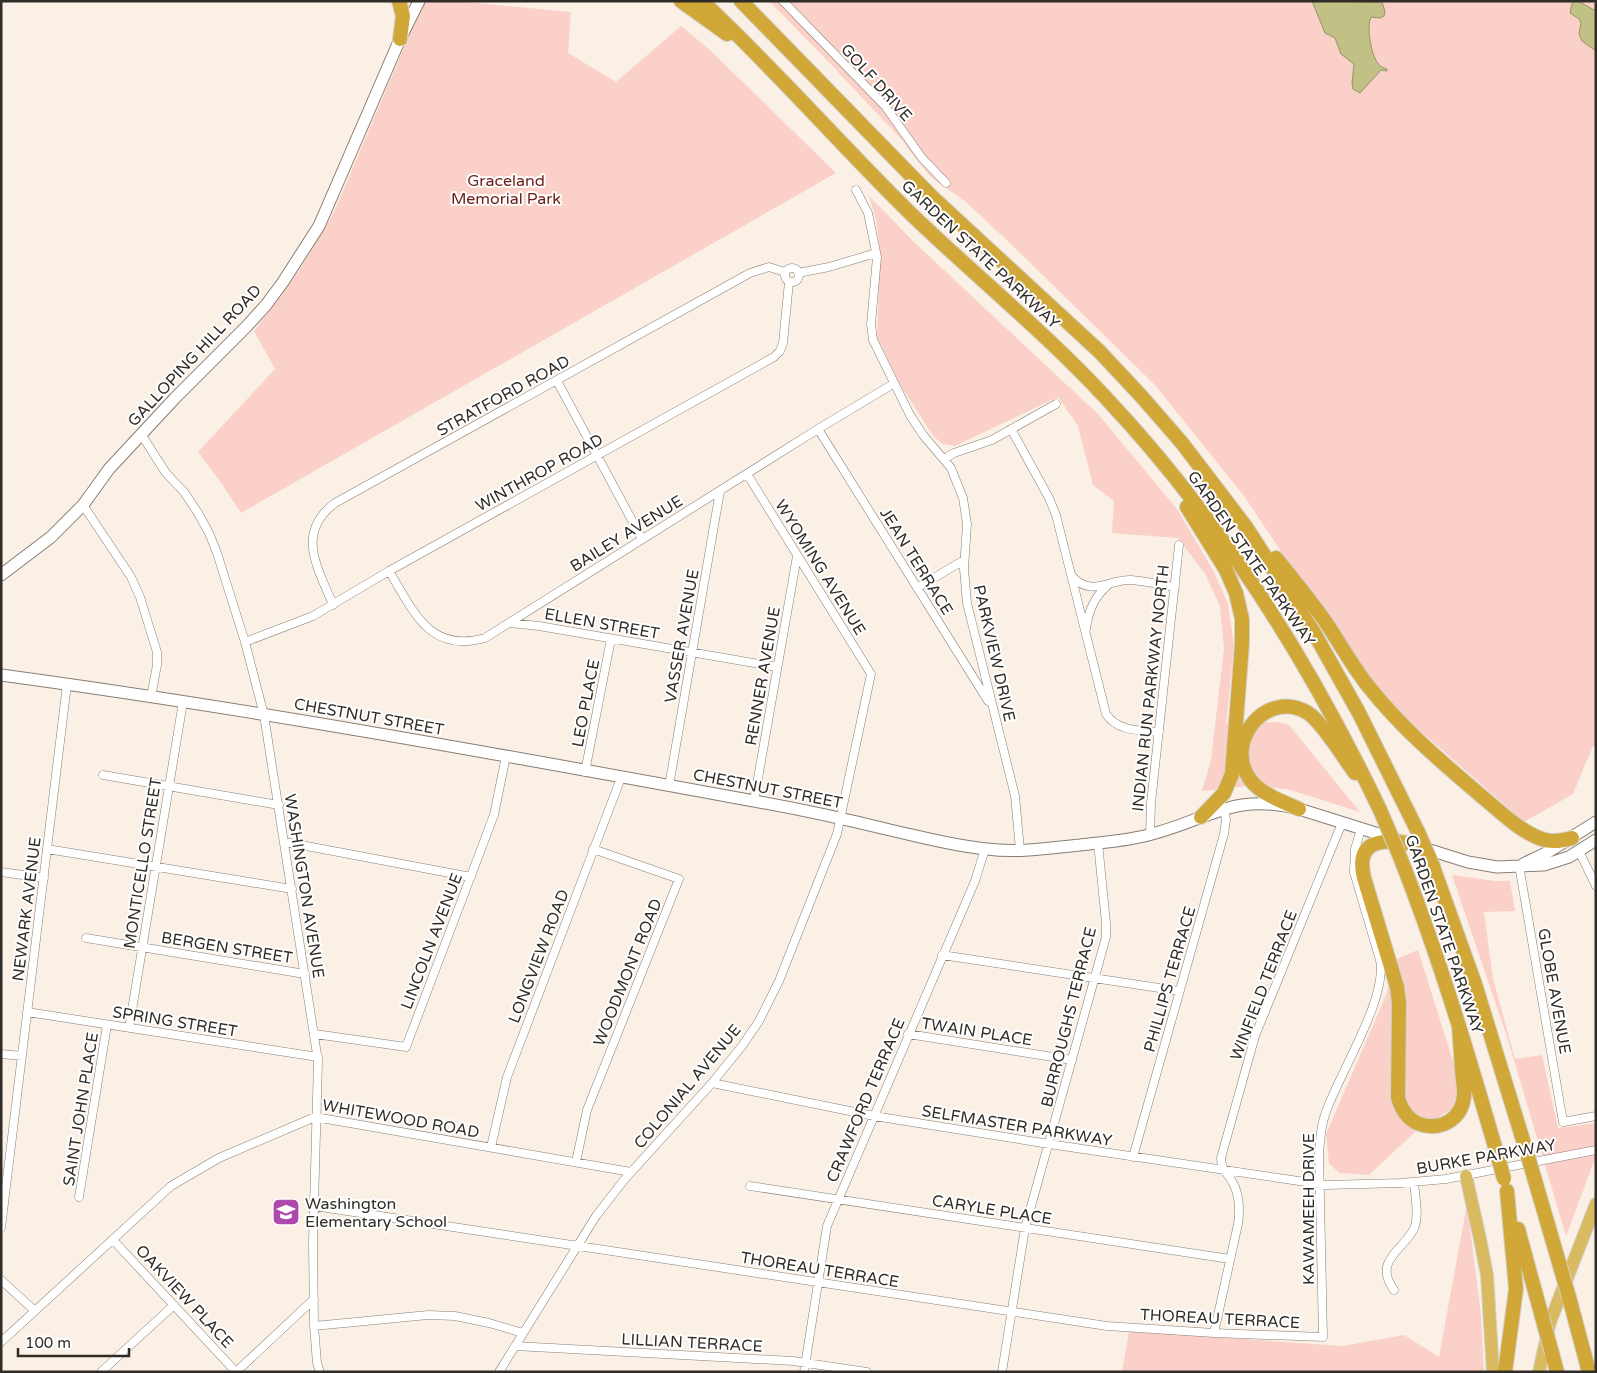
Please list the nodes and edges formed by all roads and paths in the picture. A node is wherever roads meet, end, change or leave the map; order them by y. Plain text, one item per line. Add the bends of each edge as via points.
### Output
1 (399, 1) edge
2 (412, 1) edge
3 (419, 1) edge
4 (681, 1) edge
5 (702, 1) edge
6 (741, 1) edge
7 (783, 1) edge
8 (400, 39) junction
9 (772, 70) junction
10 (946, 183) dead end
11 (856, 190) dead end
12 (876, 252) junction
13 (785, 272) junction
14 (798, 273) junction
15 (789, 282) junction
16 (557, 380) junction
17 (893, 384) junction
18 (1056, 404) dead end
19 (818, 429) junction
20 (1011, 429) junction
21 (141, 434) junction
22 (1148, 444) junction
23 (598, 456) junction
24 (944, 459) junction
25 (1201, 466) junction
26 (747, 474) junction
27 (720, 491) junction
28 (83, 505) junction
29 (642, 539) junction
30 (1179, 545) dead end
31 (798, 556) junction
32 (964, 560) junction
33 (389, 570) junction
34 (1, 575) edge
35 (1071, 576) junction
36 (1108, 585) junction
37 (1175, 587) junction
38 (917, 588) junction
39 (333, 605) junction
40 (510, 623) junction
41 (1086, 637) junction
42 (611, 639) junction
43 (245, 642) junction
44 (692, 653) junction
45 (777, 667) junction
46 (871, 674) joint
47 (1, 675) edge
48 (67, 684) junction
49 (151, 697) junction
50 (183, 702) junction
51 (992, 708) junction
52 (264, 715) junction
53 (1159, 732) junction
54 (1241, 750) junction
55 (506, 756) junction
56 (586, 772) junction
57 (103, 775) dead end
58 (621, 778) junction
59 (169, 786) junction
60 (669, 786) junction
61 (754, 801) junction
62 (279, 806) junction
63 (1224, 808) junction
64 (1299, 809) junction
65 (1380, 810) junction
66 (1200, 817) junction
67 (840, 819) junction
68 (1342, 822) junction
69 (1596, 822) edge
70 (1361, 829) junction
71 (1150, 835) junction
72 (1572, 838) junction
73 (1596, 840) edge
74 (285, 842) junction
75 (1098, 843) junction
76 (1403, 848) junction
77 (47, 849) junction
78 (594, 849) junction
79 (986, 849) junction
80 (1020, 850) junction
81 (1580, 851) junction
82 (1519, 866) junction
83 (156, 867) junction
84 (1, 872) edge
85 (471, 876) junction
86 (44, 878) junction
87 (1596, 886) edge
88 (292, 889) junction
89 (86, 938) dead end
90 (142, 948) junction
91 (942, 955) junction
92 (305, 974) junction
93 (1095, 978) junction
94 (1179, 991) junction
95 (27, 1012) junction
96 (107, 1025) junction
97 (1459, 1026) junction
98 (129, 1028) junction
99 (314, 1034) junction
100 (908, 1034) junction
101 (1, 1054) edge
102 (22, 1056) junction
103 (318, 1057) junction
104 (1072, 1060) junction
105 (712, 1083) junction
106 (874, 1116) junction
107 (1596, 1116) edge
108 (316, 1117) junction
109 (1049, 1144) junction
110 (491, 1147) junction
111 (1596, 1150) edge
112 (1133, 1157) junction
113 (576, 1162) junction
114 (1223, 1170) junction
115 (632, 1172) junction
116 (1466, 1176) junction
117 (1414, 1182) junction
118 (1320, 1184) junction
119 (1506, 1185) junction
120 (750, 1186) dead end
121 (80, 1197) dead end
122 (838, 1199) junction
123 (1596, 1204) edge
124 (314, 1206) junction
125 (1, 1228) edge
126 (1025, 1228) junction
127 (113, 1240) junction
128 (577, 1246) junction
129 (1230, 1259) junction
130 (1, 1280) edge
131 (818, 1282) junction
132 (1394, 1290) dead end
133 (1569, 1297) junction
134 (314, 1299) junction
135 (174, 1305) junction
136 (35, 1311) junction
137 (1012, 1312) junction
138 (314, 1326) junction
139 (523, 1333) junction
140 (1214, 1333) junction
141 (1323, 1336) joint
142 (1, 1342) edge
143 (515, 1346) junction
144 (806, 1363) junction
145 (1596, 1366) edge
146 (102, 1372) edge
147 (236, 1372) edge
148 (320, 1372) edge
149 (499, 1372) edge
150 (804, 1372) edge
151 (867, 1372) edge
152 (1002, 1372) edge
153 (1493, 1372) edge
154 (1505, 1372) edge
155 (1539, 1372) edge
156 (1557, 1372) edge
157 (1589, 1372) edge

1 - 8 highway via 403,16
2 - 8 main road, GALLOPING HILL ROAD
3 - 8 main road, GALLOPING HILL ROAD
4 - 9 highway
5 - 9 highway, GARDEN STATE PARKWAY
6 - 25 highway, GARDEN STATE PARKWAY via 932,197 1110,363
7 - 10 street, GOLF DRIVE via 884,106 922,158
8 - 21 main road, GALLOPING HILL ROAD via 333,196 295,264 247,326
9 - 22 highway, GARDEN STATE PARKWAY via 925,228 1082,372
11 - 12 street, PARKVIEW DRIVE via 868,213
12 - 14 street
12 - 17 street, PARKVIEW DRIVE via 872,334
13 - 14 street via 793,268
13 - 15 street
13 - 16 street, STRATFORD ROAD via 770,267 750,273
14 - 15 street via 796,280
15 - 23 street, WINTHROP ROAD via 783,343 777,354
16 - 23 street
16 - 39 street, STRATFORD ROAD via 335,503 324,513 314,530 312,550
17 - 19 street, BAILEY AVENUE
17 - 24 street, PARKVIEW DRIVE via 919,429
18 - 20 street
19 - 26 street, BAILEY AVENUE
19 - 38 street, JEAN TERRACE
20 - 24 street
20 - 35 street via 1054,508
21 - 28 main road, GALLOPING HILL ROAD via 109,469
21 - 43 street, WASHINGTON AVENUE via 166,473 184,492 209,534
22 - 65 highway, GARDEN STATE PARKWAY via 1209,522 1278,622 1336,720
22 - 66 highway via 1226,570 1242,619 1232,774 1224,793
23 - 29 street
23 - 33 street, WINTHROP ROAD
24 - 32 street, PARKVIEW DRIVE via 954,473 964,504 967,530
25 - 72 highway via 1307,596 1363,680 1404,726 1450,770 1527,832 1548,841
25 - 133 highway, GARDEN STATE PARKWAY, bridge via 1272,567 1324,649 1418,832 1475,984
26 - 27 street, BAILEY AVENUE
26 - 31 street, WYOMING AVENUE
27 - 29 street, BAILEY AVENUE
27 - 44 street, VASSER AVENUE
28 - 34 main road, GALLOPING HILL ROAD via 51,537
28 - 49 street via 132,577 140,597 157,652
29 - 40 street, BAILEY AVENUE
30 - 37 street, INDIAN RUN PARKWAY NORTH
31 - 45 street, RENNER AVENUE
31 - 46 street, WYOMING AVENUE
32 - 38 street
32 - 51 street, PARKVIEW DRIVE via 968,611
33 - 39 street, WINTHROP ROAD
33 - 40 street, BAILEY AVENUE via 422,623 440,637 456,642 474,642
35 - 36 street via 1085,585
35 - 41 street
36 - 37 street via 1127,580
36 - 41 street via 1090,612
37 - 53 street, INDIAN RUN PARKWAY NORTH
38 - 51 street, JEAN TERRACE
39 - 43 street, WINTHROP ROAD
40 - 42 street, ELLEN STREET
41 - 53 street via 1108,718 1124,728
42 - 44 street, ELLEN STREET
42 - 56 street, LEO PLACE
43 - 52 street, WASHINGTON AVENUE
44 - 45 street, ELLEN STREET
44 - 60 street, VASSER AVENUE
45 - 61 street, RENNER AVENUE
46 - 67 street, COLONIAL AVENUE
47 - 48 main road, CHESTNUT STREET
48 - 49 main road, CHESTNUT STREET
48 - 77 street, NEWARK AVENUE
49 - 50 main road, CHESTNUT STREET
50 - 52 main road, CHESTNUT STREET
50 - 59 street, MONTICELLO STREET
51 - 80 street, PARKVIEW DRIVE via 1016,801
52 - 55 main road, CHESTNUT STREET
52 - 62 street, WASHINGTON AVENUE
53 - 71 street, INDIAN RUN PARKWAY NORTH
54 - 63 highway via 1236,785
54 - 64 highway via 1244,769 1254,784
54 - 65 highway via 1248,729 1260,715 1281,707 1302,710 1318,723
55 - 56 main road, CHESTNUT STREET
55 - 85 street, LINCOLN AVENUE via 494,815
56 - 58 main road, CHESTNUT STREET
57 - 59 street
58 - 60 main road, CHESTNUT STREET
58 - 78 street, LONGVIEW ROAD
59 - 62 street
59 - 83 street, MONTICELLO STREET
60 - 61 main road, CHESTNUT STREET
61 - 67 main road, CHESTNUT STREET
62 - 74 street, WASHINGTON AVENUE
63 - 64 main road, CHESTNUT STREET via 1257,803
63 - 66 main road, CHESTNUT STREET
63 - 94 street, PHILLIPS TERRACE via 1225,829
64 - 68 main road, CHESTNUT STREET
65 - 76 highway, GARDEN STATE PARKWAY, bridge
66 - 71 main road, CHESTNUT STREET
67 - 79 main road, CHESTNUT STREET
67 - 105 street, COLONIAL AVENUE via 779,981 759,1021
68 - 70 main road, CHESTNUT STREET
68 - 114 street, WINFIELD TERRACE via 1255,1036 1221,1158
69 - 72 main road, CHESTNUT STREET
70 - 76 main road, CHESTNUT STREET
70 - 118 street, KAWAMEEH DRIVE via 1354,854 1354,872 1380,960 1381,976 1364,1027 1324,1119 1320,1140
71 - 75 main road, CHESTNUT STREET
72 - 82 main road, CHESTNUT STREET
73 - 81 main road, CHESTNUT STREET
74 - 85 street
74 - 88 street, WASHINGTON AVENUE
75 - 80 main road, CHESTNUT STREET
75 - 93 street, BURROUGHS TERRACE via 1106,927
76 - 82 main road, CHESTNUT STREET via 1475,864
76 - 97 highway, GARDEN STATE PARKWAY
76 - 97 highway via 1389,841 1373,844 1365,851 1362,865 1397,987 1398,1098 1404,1112 1418,1124 1444,1124 1461,1108 1464,1091
77 - 83 street
77 - 86 street, NEWARK AVENUE
78 - 110 street, LONGVIEW ROAD via 507,1077
78 - 113 street, WOODMONT ROAD via 679,879 587,1110
79 - 80 main road, CHESTNUT STREET
79 - 91 street, CRAWFORD TERRACE
81 - 82 main road, CHESTNUT STREET via 1550,864
81 - 87 street
82 - 107 street, GLOBE AVENUE via 1563,1122
83 - 88 street
83 - 90 street, MONTICELLO STREET
84 - 86 street
85 - 99 street, LINCOLN AVENUE via 406,1047
86 - 95 street, NEWARK AVENUE
88 - 92 street, WASHINGTON AVENUE
89 - 90 street, BERGEN STREET
90 - 92 street, BERGEN STREET
90 - 98 street, MONTICELLO STREET
91 - 93 street
91 - 100 street, CRAWFORD TERRACE
92 - 99 street, WASHINGTON AVENUE
93 - 94 street
93 - 104 street, BURROUGHS TERRACE
94 - 112 street, PHILLIPS TERRACE
95 - 96 street, SPRING STREET
95 - 102 street, NEWARK AVENUE
96 - 98 street, SPRING STREET
96 - 121 street, SAINT JOHN PLACE
97 - 119 highway, GARDEN STATE PARKWAY, bridge
98 - 103 street, SPRING STREET
99 - 103 street, WASHINGTON AVENUE
100 - 104 street, TWAIN PLACE
100 - 106 street, CRAWFORD TERRACE
101 - 102 street
102 - 125 street, NEWARK AVENUE
103 - 108 street, WASHINGTON AVENUE
104 - 109 street, BURROUGHS TERRACE
105 - 106 street, SELFMASTER PARKWAY
105 - 115 street, COLONIAL AVENUE
106 - 109 street, SELFMASTER PARKWAY
106 - 122 street, CRAWFORD TERRACE
108 - 110 street, WHITEWOOD ROAD
108 - 124 street, WASHINGTON AVENUE
108 - 127 street, WHITEWOOD ROAD via 218,1158 171,1186
109 - 112 street, SELFMASTER PARKWAY
109 - 126 street, BURROUGHS TERRACE
110 - 113 street, WHITEWOOD ROAD
111 - 116 street, BURKE PARKWAY
112 - 114 street, SELFMASTER PARKWAY
113 - 115 street, WHITEWOOD ROAD
114 - 118 street, SELFMASTER PARKWAY
114 - 129 street via 1233,1182 1240,1209
115 - 128 street, COLONIAL AVENUE via 596,1216
116 - 117 street, BURKE PARKWAY
116 - 153 highway via 1487,1275
117 - 118 street, BURKE PARKWAY
117 - 132 street via 1416,1224 1388,1264 1389,1280
118 - 141 street, KAWAMEEH DRIVE
119 - 154 highway via 1516,1289
119 - 156 highway, GARDEN STATE PARKWAY, bridge
120 - 122 street, CARYLE PLACE
122 - 126 street, CARYLE PLACE
122 - 131 street, CRAWFORD TERRACE via 826,1229
123 - 155 highway via 1550,1322
124 - 128 street, THOREAU TERRACE
124 - 134 street, WASHINGTON AVENUE
126 - 129 street, CARYLE PLACE
126 - 137 street, BURROUGHS TERRACE
127 - 135 street, OAKVIEW PLACE
127 - 136 street, WHITEWOOD ROAD
128 - 131 street, THOREAU TERRACE
128 - 139 street, COLONIAL AVENUE
129 - 140 street
130 - 136 street
131 - 137 street, THOREAU TERRACE
131 - 144 street, CRAWFORD TERRACE
133 - 145 highway
133 - 157 highway, GARDEN STATE PARKWAY
134 - 138 street, WASHINGTON AVENUE
134 - 147 street
135 - 146 street
135 - 147 street, OAKVIEW PLACE
136 - 142 street, WHITEWOOD ROAD
137 - 140 street, THOREAU TERRACE via 1107,1326
137 - 152 street, BURROUGHS TERRACE
138 - 139 street via 428,1315 455,1316
138 - 148 street, WASHINGTON AVENUE
139 - 143 street, COLONIAL AVENUE
140 - 141 street, THOREAU TERRACE
143 - 144 street, LILLIAN TERRACE
143 - 149 street, COLONIAL AVENUE
144 - 150 street, CRAWFORD TERRACE
144 - 151 street, LILLIAN TERRACE

